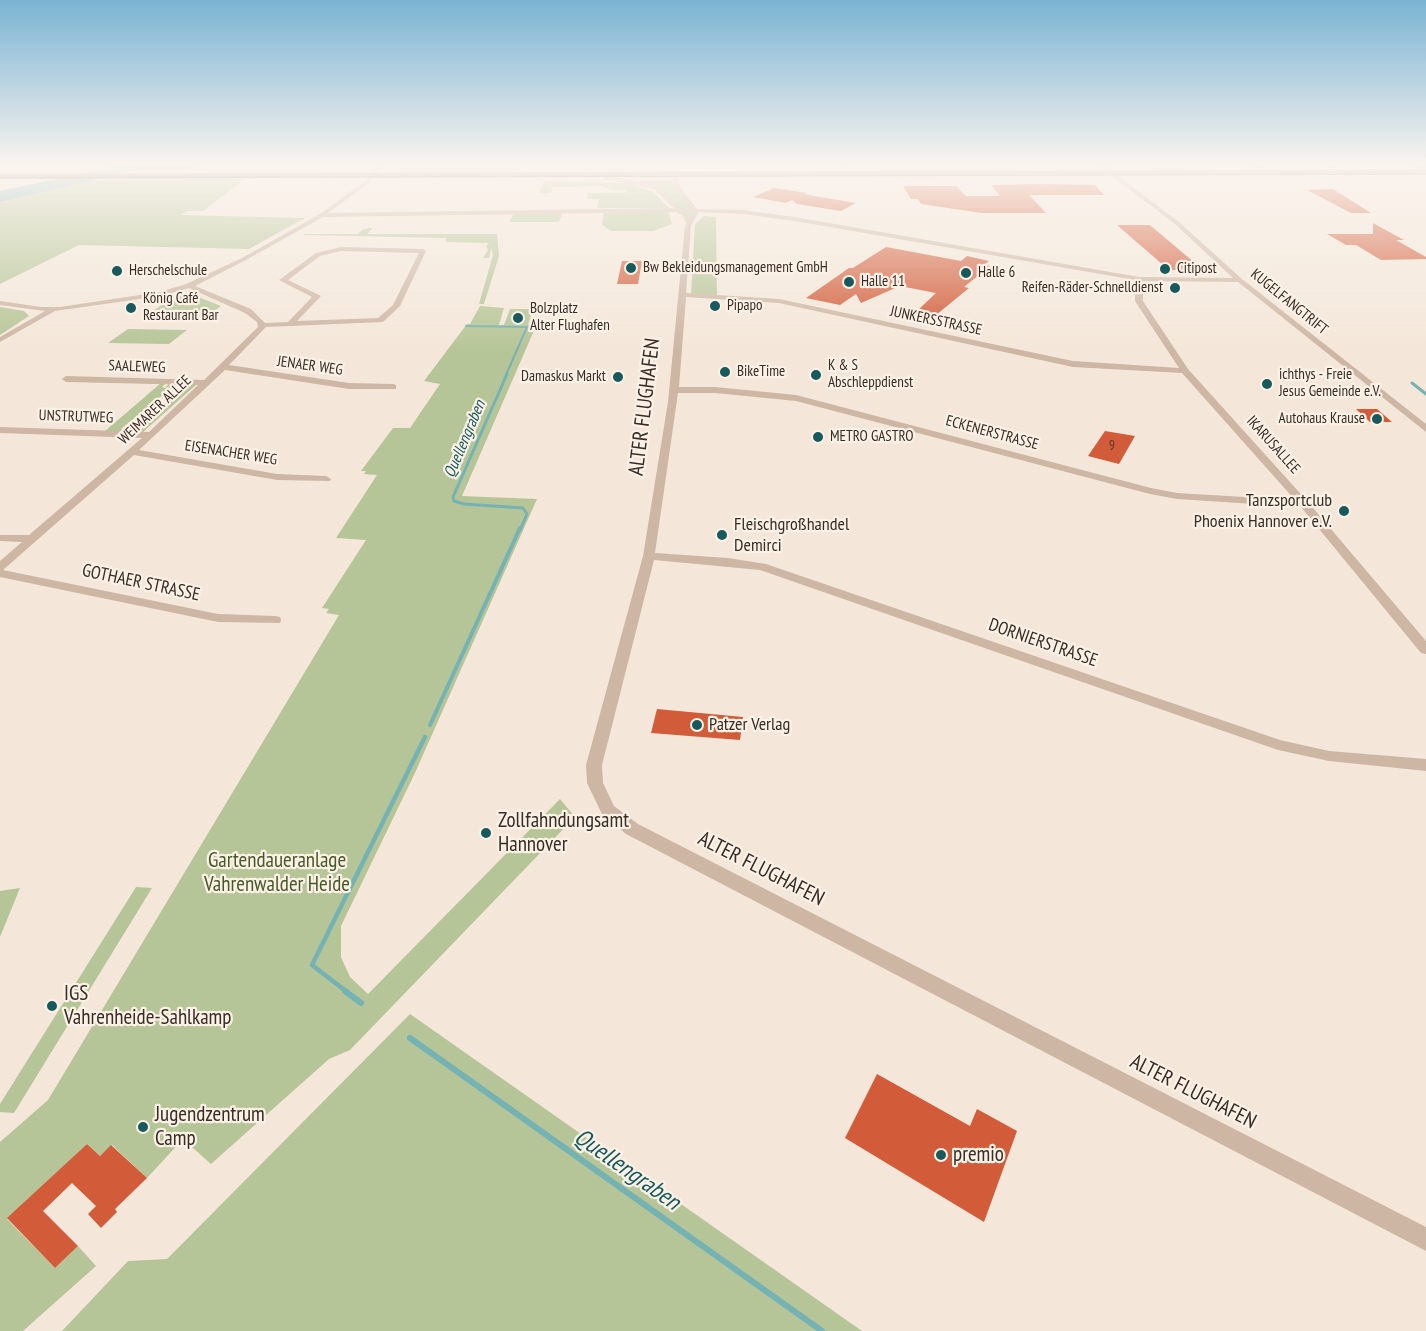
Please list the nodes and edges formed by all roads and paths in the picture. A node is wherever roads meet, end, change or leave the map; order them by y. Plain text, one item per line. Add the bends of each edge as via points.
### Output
1 (302, 226) edge
2 (688, 226) edge
3 (838, 226) edge
4 (1181, 226) edge
5 (1139, 279) junction
6 (1240, 280) junction
7 (186, 287) junction
8 (681, 295) junction
9 (0, 303) edge
10 (78, 303) junction
11 (97, 304) junction
12 (45, 306) junction
13 (24, 307) junction
14 (54, 309) junction
15 (34, 321) junction
16 (290, 324) junction
17 (262, 325) junction
18 (0, 340) edge
19 (223, 367) junction
20 (1185, 371) junction
21 (66, 379) dead end
22 (207, 383) junction
23 (393, 387) dead end
24 (674, 390) junction
25 (1426, 429) edge
26 (0, 430) edge
27 (151, 435) junction
28 (132, 452) junction
29 (326, 479) dead end
30 (1304, 504) junction
31 (0, 538) edge
32 (32, 539) junction
33 (649, 556) junction
34 (0, 567) edge
35 (0, 573) edge
36 (275, 620) dead end
37 (1426, 650) edge
38 (1426, 765) edge
39 (1426, 1239) edge

1 - 7 street
2 - 8 street, ALTER FLUGHAFEN
3 - 5 street
4 - 6 street, KUGELFANGTRIFT
5 - 6 street
5 - 20 street, IKARUSALLEE via 1139,301
6 - 25 street, KUGELFANGTRIFT
7 - 10 street
7 - 11 street
7 - 17 street via 248,311
8 - 20 street, JUNKERSSTRASSE via 780,301 1073,364
8 - 24 street, ALTER FLUGHAFEN
9 - 12 street
9 - 13 street
10 - 12 street
10 - 14 street
11 - 14 street
11 - 15 street
12 - 14 street
13 - 14 street
13 - 15 street via 35,313
14 - 15 street
15 - 18 street
16 - 16 street via 380,320 396,306 423,250 341,249 318,254 283,280 317,296
16 - 17 street
17 - 19 street, WEIMARER ALLEE
19 - 22 street, WEIMARER ALLEE
19 - 23 street, JENAER WEG via 349,386
20 - 30 street, IKARUSALLEE
21 - 22 street, SAALEWEG
22 - 27 street, WEIMARER ALLEE
24 - 30 street, ECKENERSTRASSE via 796,398 1159,493
24 - 33 street, ALTER FLUGHAFEN
26 - 27 street, UNSTRUTWEG
27 - 28 street, WEIMARER ALLEE
28 - 29 street, EISENACHER WEG via 277,477
28 - 32 street, WEIMARER ALLEE
30 - 37 street, IKARUSALLEE
31 - 32 street
32 - 34 street, WEIMARER ALLEE
33 - 38 street, DORNIERSTRASSE via 762,567 1278,745 1329,756
33 - 39 street, ALTER FLUGHAFEN via 594,765 595,783 602,800 620,821
35 - 36 street, GOTHAER STRASSE via 218,618

